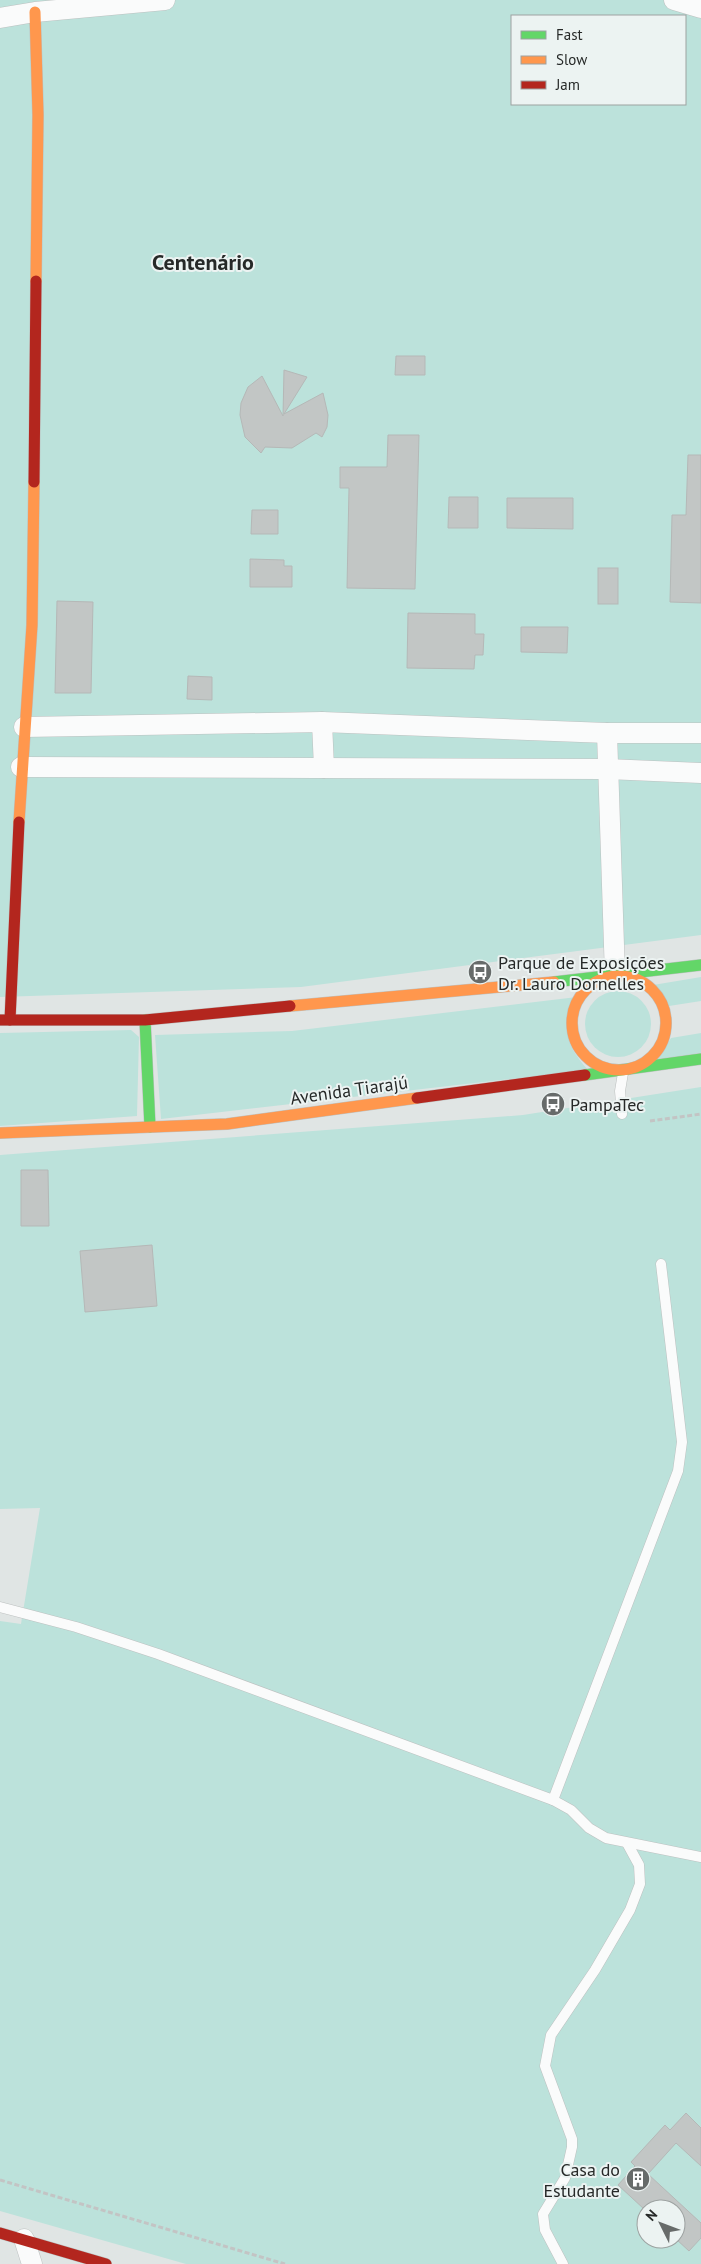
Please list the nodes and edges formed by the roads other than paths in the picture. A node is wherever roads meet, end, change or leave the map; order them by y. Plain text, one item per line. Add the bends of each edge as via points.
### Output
1 (165, 0) edge
2 (674, 0) edge
3 (701, 8) edge
4 (35, 12) junction
5 (0, 18) edge
6 (322, 722) junction
7 (24, 728) junction
8 (607, 733) junction
9 (701, 733) edge
10 (21, 767) junction
11 (324, 768) junction
12 (607, 769) junction
13 (701, 773) edge
14 (701, 965) edge
15 (615, 976) junction
16 (5, 1020) edge
17 (145, 1020) junction
18 (701, 1058) edge
19 (623, 1070) junction
20 (622, 1114) dead end
21 (150, 1127) junction
22 (0, 1133) edge
23 (661, 1264) dead end
24 (0, 1607) edge
25 (553, 1800) junction
26 (627, 1843) junction
27 (701, 1857) edge
28 (0, 2233) edge
29 (24, 2240) junction
30 (32, 2264) edge
31 (106, 2264) edge
32 (563, 2264) edge

1 - 4 street
2 - 3 street
4 - 5 street
4 - 7 main road via 38,115 32,625
6 - 7 street
6 - 8 street
6 - 11 street
7 - 10 main road
8 - 9 street
8 - 12 street
10 - 11 street
10 - 16 main road
11 - 12 street
12 - 13 street
12 - 15 street
14 - 15 main road
15 - 17 main road
15 - 19 main road via 588,988 579,999 573,1028 576,1042 595,1064
15 - 19 main road via 644,983 656,994 666,1022 663,1039 654,1054 640,1065
16 - 17 main road
17 - 21 main road
18 - 19 main road, Avenida Tiarajú
19 - 20 lane via 620,1091
19 - 21 main road, Avenida Tiarajú via 227,1124
21 - 22 main road, Avenida Tiarajú
23 - 25 lane via 682,1442 678,1472
24 - 25 lane via 76,1626 158,1654
25 - 26 lane via 606,1838
26 - 27 lane
26 - 32 lane via 639,1865 640,1884 630,1910 552,2035 545,2066 572,2139 565,2178 543,2214 545,2230
28 - 29 main road
29 - 30 street
29 - 31 main road

